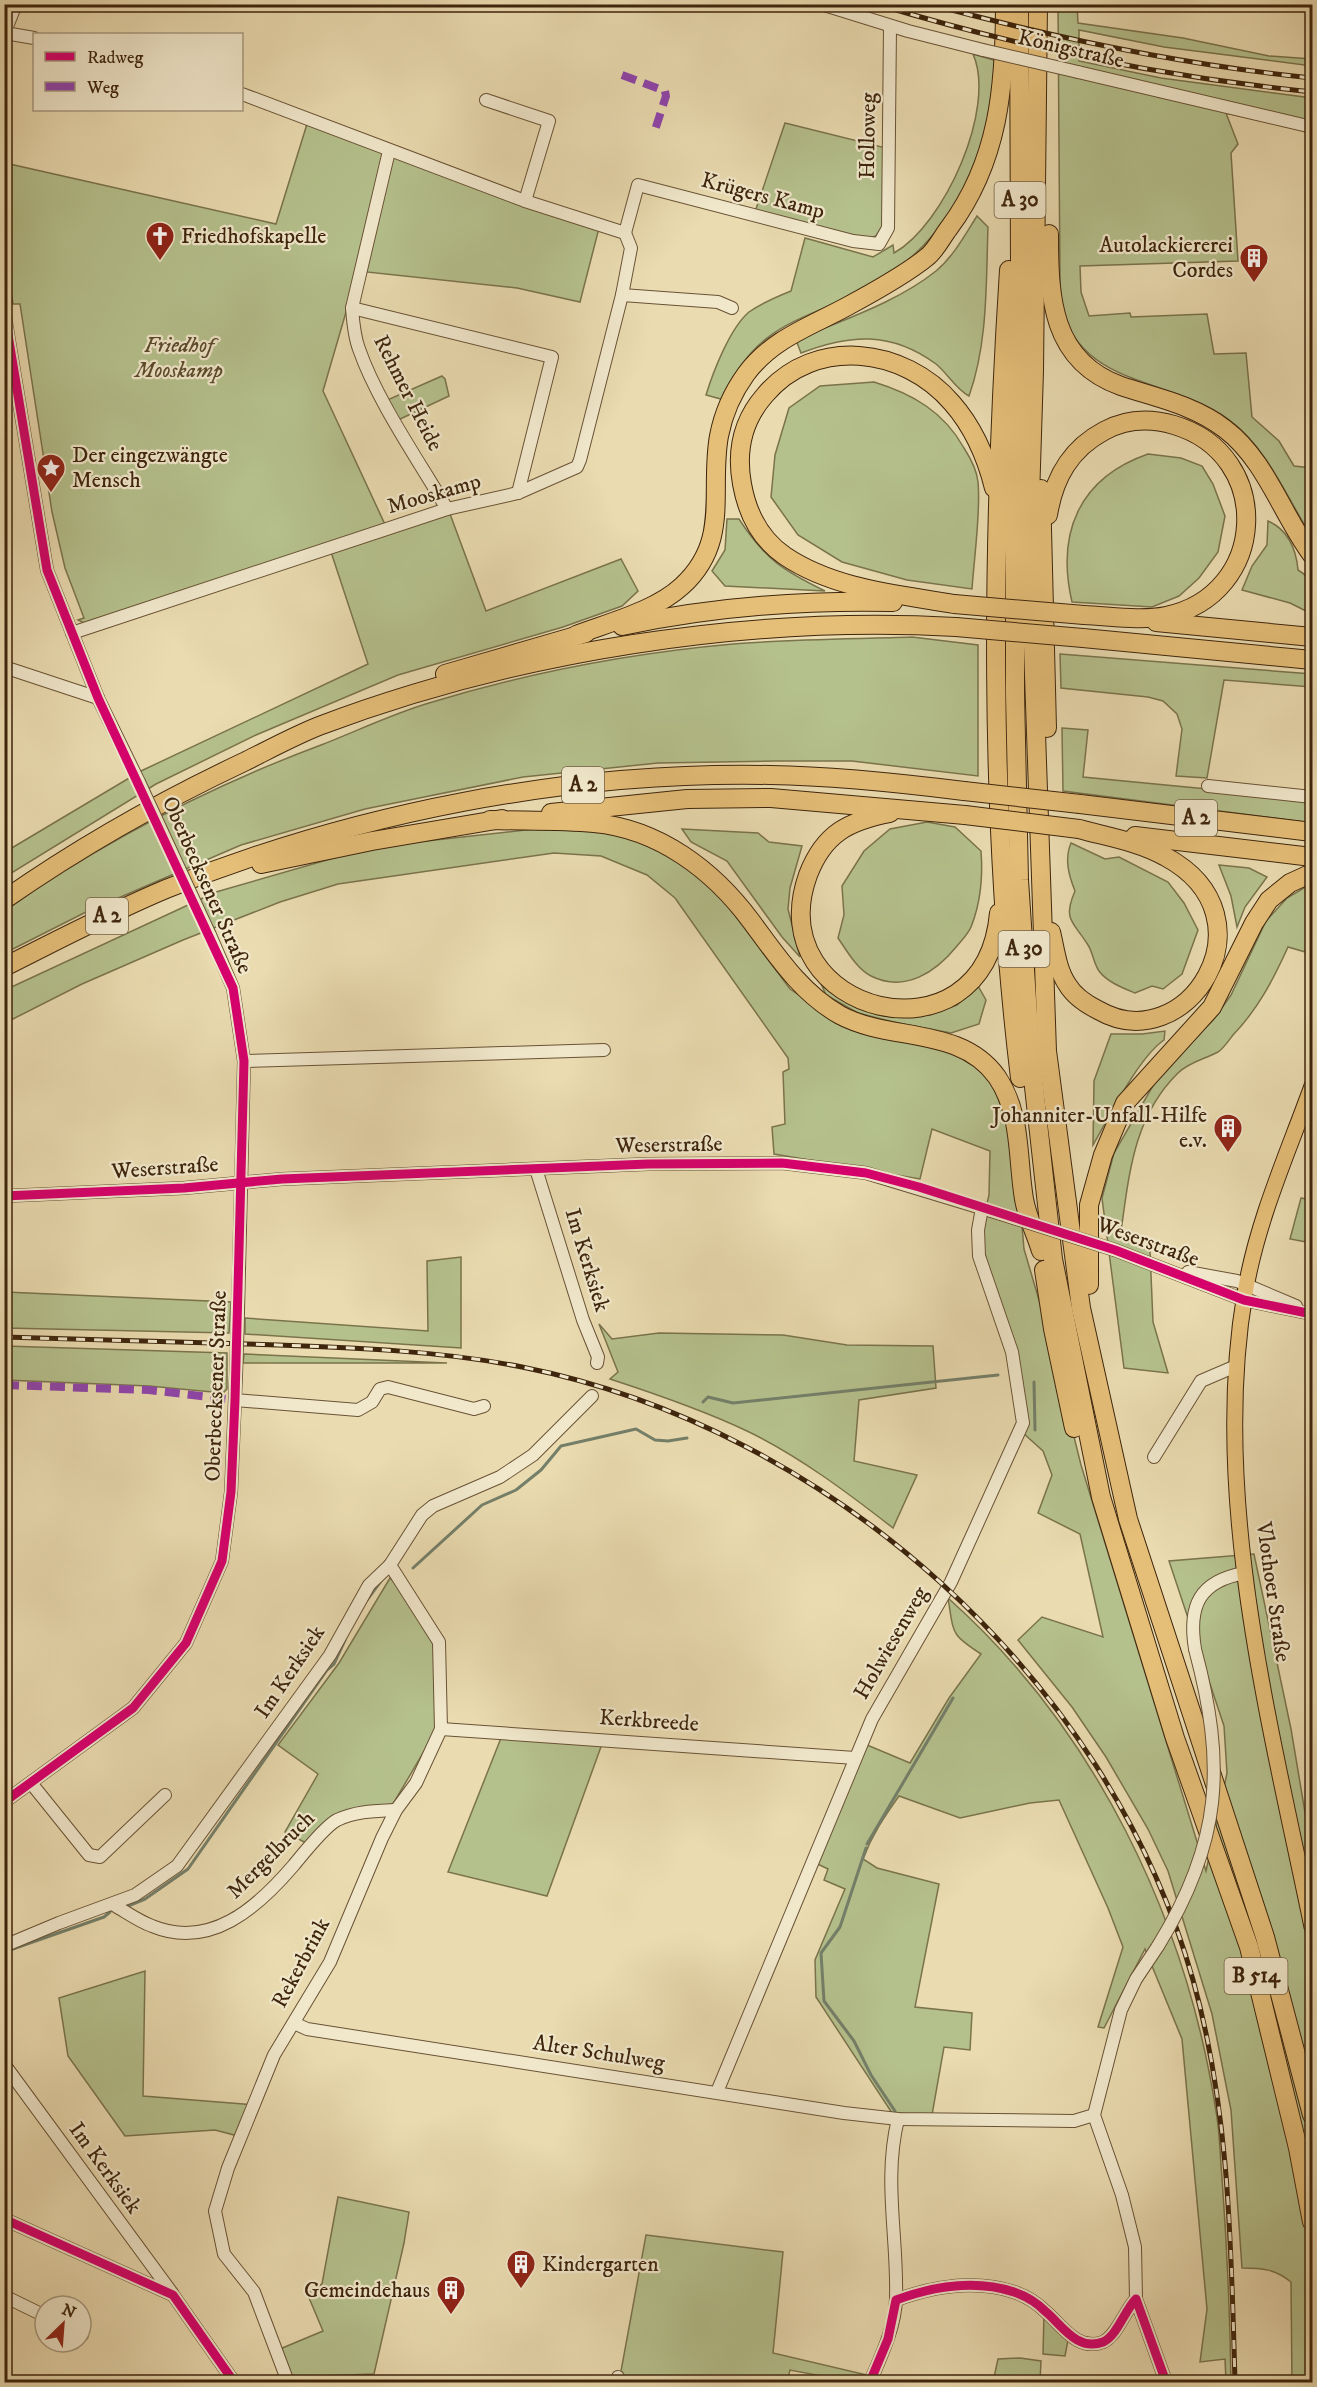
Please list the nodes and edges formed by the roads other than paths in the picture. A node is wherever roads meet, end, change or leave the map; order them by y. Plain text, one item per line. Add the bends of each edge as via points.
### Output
1 (16, 4) edge
2 (821, 4) edge
3 (1005, 4) edge
4 (1019, 4) edge
5 (1038, 4) edge
6 (1048, 4) edge
7 (890, 26) junction
8 (5, 33) edge
9 (33, 38) edge
10 (243, 94) edge
11 (486, 100) dead end
12 (1312, 127) edge
13 (389, 151) junction
14 (638, 185) joint
15 (525, 201) junction
16 (625, 232) junction
17 (879, 244) joint
18 (622, 295) junction
19 (352, 308) junction
20 (732, 308) dead end
21 (4, 311) edge
22 (1034, 371) junction
23 (518, 493) junction
24 (447, 509) junction
25 (1044, 548) junction
26 (1312, 555) edge
27 (998, 573) junction
28 (954, 604) junction
29 (1084, 615) junction
30 (72, 633) junction
31 (576, 635) junction
32 (1312, 637) edge
33 (1312, 660) edge
34 (4, 667) edge
35 (98, 698) junction
36 (388, 702) junction
37 (1208, 786) dead end
38 (1312, 797) edge
39 (925, 811) junction
40 (490, 820) junction
41 (1079, 829) junction
42 (1312, 832) edge
43 (1312, 857) edge
44 (212, 872) junction
45 (1312, 873) edge
46 (1003, 875) junction
47 (4, 900) edge
48 (1051, 932) junction
49 (4, 967) edge
50 (604, 1050) dead end
51 (244, 1061) junction
52 (1312, 1086) edge
53 (536, 1169) junction
54 (241, 1182) junction
55 (4, 1196) edge
56 (982, 1208) junction
57 (1041, 1251) junction
58 (1166, 1268) junction
59 (1247, 1284) junction
60 (1089, 1285) junction
61 (1244, 1300) junction
62 (1311, 1313) edge
63 (597, 1363) dead end
64 (1236, 1366) junction
65 (592, 1396) dead end
66 (236, 1400) junction
67 (484, 1406) dead end
68 (1154, 1457) dead end
69 (1101, 1497) junction
70 (1128, 1519) junction
71 (390, 1565) junction
72 (1245, 1573) junction
73 (441, 1730) junction
74 (855, 1758) junction
75 (1312, 1773) edge
76 (1312, 1779) edge
77 (31, 1783) junction
78 (165, 1795) dead end
79 (4, 1802) edge
80 (396, 1810) junction
81 (112, 1904) junction
82 (1312, 1927) edge
83 (4, 1946) edge
84 (294, 2023) junction
85 (4, 2064) edge
86 (717, 2092) junction
87 (1094, 2115) junction
88 (1312, 2115) edge
89 (898, 2119) junction
90 (4, 2219) edge
91 (1312, 2222) edge
92 (173, 2295) junction
93 (4, 2296) edge
94 (1136, 2299) junction
95 (896, 2300) junction
96 (33, 2310) edge
97 (234, 2382) edge
98 (288, 2382) edge
99 (870, 2382) edge
100 (1166, 2382) edge

1 - 8 street
2 - 7 street, Königstraße
3 - 31 highway via 1005,55 995,134 968,203 928,256 847,307 785,337 762,355 745,375 728,406 719,436 717,519 701,563 682,586 651,605
4 - 27 highway
4 - 69 highway, A 30 via 1015,681 1019,880 1031,1060 1053,1259
5 - 22 highway, A 30
6 - 26 highway via 1049,266 1054,317 1062,337 1085,365 1108,381 1177,403 1226,429 1268,481
7 - 12 street, Königstraße, bridge
7 - 17 street, Holloweg via 888,228
8 - 9 street
10 - 13 street
11 - 15 street via 549,121
13 - 15 street
13 - 19 street, Rehmer Heide
14 - 16 street, Mooskamp
14 - 17 street, Krügers Kamp via 853,241
15 - 16 street
16 - 18 street, Mooskamp via 631,248
18 - 20 street via 718,302
18 - 23 street, Mooskamp via 577,466
19 - 23 street via 552,357
19 - 24 street, Rehmer Heide via 359,350 387,408
21 - 30 street, Oberbecksener Straße via 47,570
22 - 25 highway
22 - 70 highway, A 30 via 1029,530 1047,1051 1081,1308
23 - 24 street, Mooskamp
24 - 30 street, Mooskamp
25 - 29 highway via 1050,503 1068,460 1081,446 1115,425 1136,420 1162,421 1186,429 1208,440 1227,459 1242,484 1247,513 1245,539 1236,565 1209,598 1166,616
25 - 48 highway
27 - 28 highway via 996,497 987,460 952,402 925,378 892,361 858,354 826,356 799,366 776,382 756,405 742,436 739,468 746,508 762,534 783,555 815,573 882,592
27 - 46 highway
28 - 29 highway, bridge
28 - 31 highway via 774,605 706,611
29 - 32 highway
30 - 35 street, Oberbecksener Straße
31 - 36 highway via 442,675
33 - 36 highway, bridge via 956,627 849,625 740,631 610,648
34 - 35 street
35 - 51 street, Oberbecksener Straße, bridge via 233,988
36 - 47 highway via 317,727 184,790 113,829
37 - 38 street
39 - 40 highway via 771,798 687,799
39 - 41 highway, bridge
39 - 46 highway via 861,819 831,837 816,856 802,896 802,923 814,959 828,978 850,996 892,1009 935,1003 958,993 976,976 992,949
40 - 44 highway
40 - 57 highway via 596,823 638,832 669,846 718,882 787,969 841,1016 951,1044 976,1056 1008,1095 1016,1119 1024,1201
41 - 43 highway
41 - 48 highway via 1140,845 1167,857 1190,874 1207,894 1217,918 1219,944 1210,974 1195,994 1178,1008 1155,1018 1131,1020 1107,1016 1083,1002 1067,984
42 - 44 highway, A 2, bridge via 867,780 690,776 537,790 378,820
44 - 49 highway, A 2 via 91,923
45 - 60 highway via 1290,883 1269,900 1212,1007 1125,1103 1103,1155 1089,1205
46 - 57 highway via 1018,1064
48 - 60 highway via 1055,1022
50 - 51 street
51 - 54 street, Oberbecksener Straße
52 - 59 main road, Vlothoer Straße via 1273,1189
53 - 54 street, Weserstraße
53 - 56 street, Weserstraße via 782,1163 866,1173
53 - 63 street, Im Kerksiek
54 - 55 street, Weserstraße
54 - 66 street, Oberbecksener Straße, bridge
56 - 58 street, Weserstraße, bridge
56 - 74 street, Holwiesenweg via 979,1256 1012,1352 1023,1424 951,1582 872,1719
57 - 69 highway via 1076,1438
58 - 59 street, Weserstraße
58 - 61 street, Weserstraße
59 - 61 main road, Vlothoer Straße
59 - 62 street, Weserstraße
60 - 70 highway via 1122,1453
61 - 62 street, Weserstraße
61 - 64 main road, Vlothoer Straße
64 - 68 street via 1201,1381
64 - 72 main road, Vlothoer Straße via 1236,1475
65 - 71 street, Im Kerksiek via 533,1455 500,1477 433,1506 422,1515
66 - 67 street via 358,1410 372,1402 380,1389 388,1388 474,1409
66 - 77 street, Oberbecksener Straße via 222,1561 186,1643 133,1708
69 - 91 highway, B 514 via 1175,1738 1249,1947
70 - 88 highway, B 514 via 1266,1937
71 - 73 street, Rekerbrink via 439,1642
71 - 81 street, Im Kerksiek via 369,1585 330,1655 196,1843 159,1880
72 - 82 main road, Vlothoer Straße
72 - 87 street, bridge via 1218,1580 1206,1588 1196,1603 1191,1628 1214,1736 1210,1817 1194,1881 1183,1906 1121,2010
73 - 74 street, Kerkbreede
73 - 80 street, Rekerbrink via 416,1783
74 - 86 street, Holwiesenweg
75 - 76 street
77 - 78 street via 89,1855 100,1857
77 - 79 street, Oberbecksener Straße
80 - 81 street, Mergelbruch via 360,1812 335,1821 250,1910 199,1934 152,1926
80 - 84 street, Rekerbrink via 330,1962
81 - 83 street, Im Kerksiek
84 - 86 street, Alter Schulweg via 307,2029
84 - 98 street, Rekerbrink via 259,2089 214,2211 224,2254 254,2292
85 - 92 street, Im Kerksiek
86 - 89 street, Alter Schulweg via 783,2105
87 - 89 street, Alter Schulweg via 1074,2121
87 - 94 street via 1125,2205 1134,2247
89 - 95 street via 889,2174
90 - 92 street
92 - 97 street, Im Kerksiek
93 - 96 street
94 - 95 street via 1106,2341 1097,2344 1070,2336 1030,2299 1012,2291 960,2285
94 - 100 street
95 - 99 street via 888,2339

